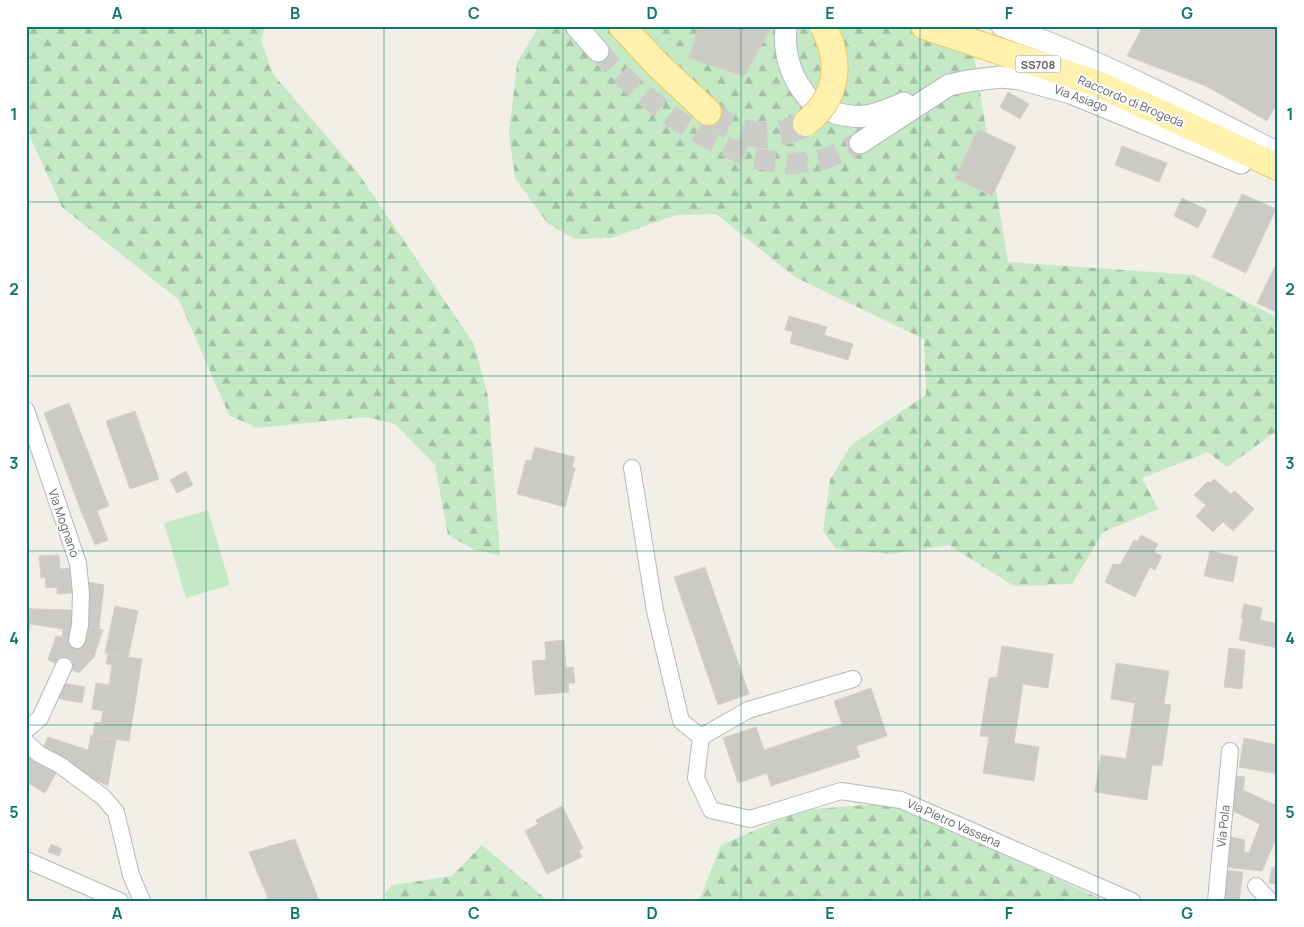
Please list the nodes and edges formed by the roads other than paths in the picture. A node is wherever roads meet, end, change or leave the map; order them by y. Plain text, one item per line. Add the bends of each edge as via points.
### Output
1 (576, 26) edge
2 (622, 26) edge
3 (786, 26) edge
4 (823, 26) edge
5 (924, 26) edge
6 (1002, 26) edge
7 (598, 51) tunnel mouth
8 (949, 85) junction
9 (808, 111) joint
10 (708, 112) tunnel mouth
11 (835, 113) dead end
12 (860, 143) tunnel mouth
13 (1278, 153) edge
14 (1278, 167) edge
15 (1278, 177) edge
16 (26, 410) edge
17 (632, 468) dead end
18 (77, 640) tunnel mouth
19 (64, 666) tunnel mouth
20 (853, 679) dead end
21 (26, 730) edge
22 (701, 737) junction
23 (26, 742) edge
24 (1230, 751) dead end
25 (26, 860) edge
26 (1256, 886) dead end
27 (120, 901) edge
28 (142, 901) edge
29 (1132, 901) edge
30 (1216, 901) edge
31 (1270, 901) edge

1 - 7 street
2 - 10 main road
3 - 9 street via 790,69
4 - 9 main road, bridge via 834,50 835,75 824,103 813,117
5 - 14 main road, Raccordo di Brogeda / SS708 via 1098,84
6 - 13 street, SS708 via 1103,67
8 - 11 street, SS708 via 870,116
8 - 12 street, Via Asiago / SS708
8 - 15 street, Via Asiago / SS708 via 1000,77 1041,83
16 - 18 street, Via Mognano via 78,563 81,593
17 - 22 street via 655,611 682,721
19 - 21 street via 40,718
20 - 22 street via 748,710
22 - 29 street, Via Pietro Vassena via 696,778 710,810 750,819 841,791 901,800
23 - 28 street via 103,797 116,812 131,875
24 - 30 street, Via Pola
25 - 27 street
26 - 31 street

